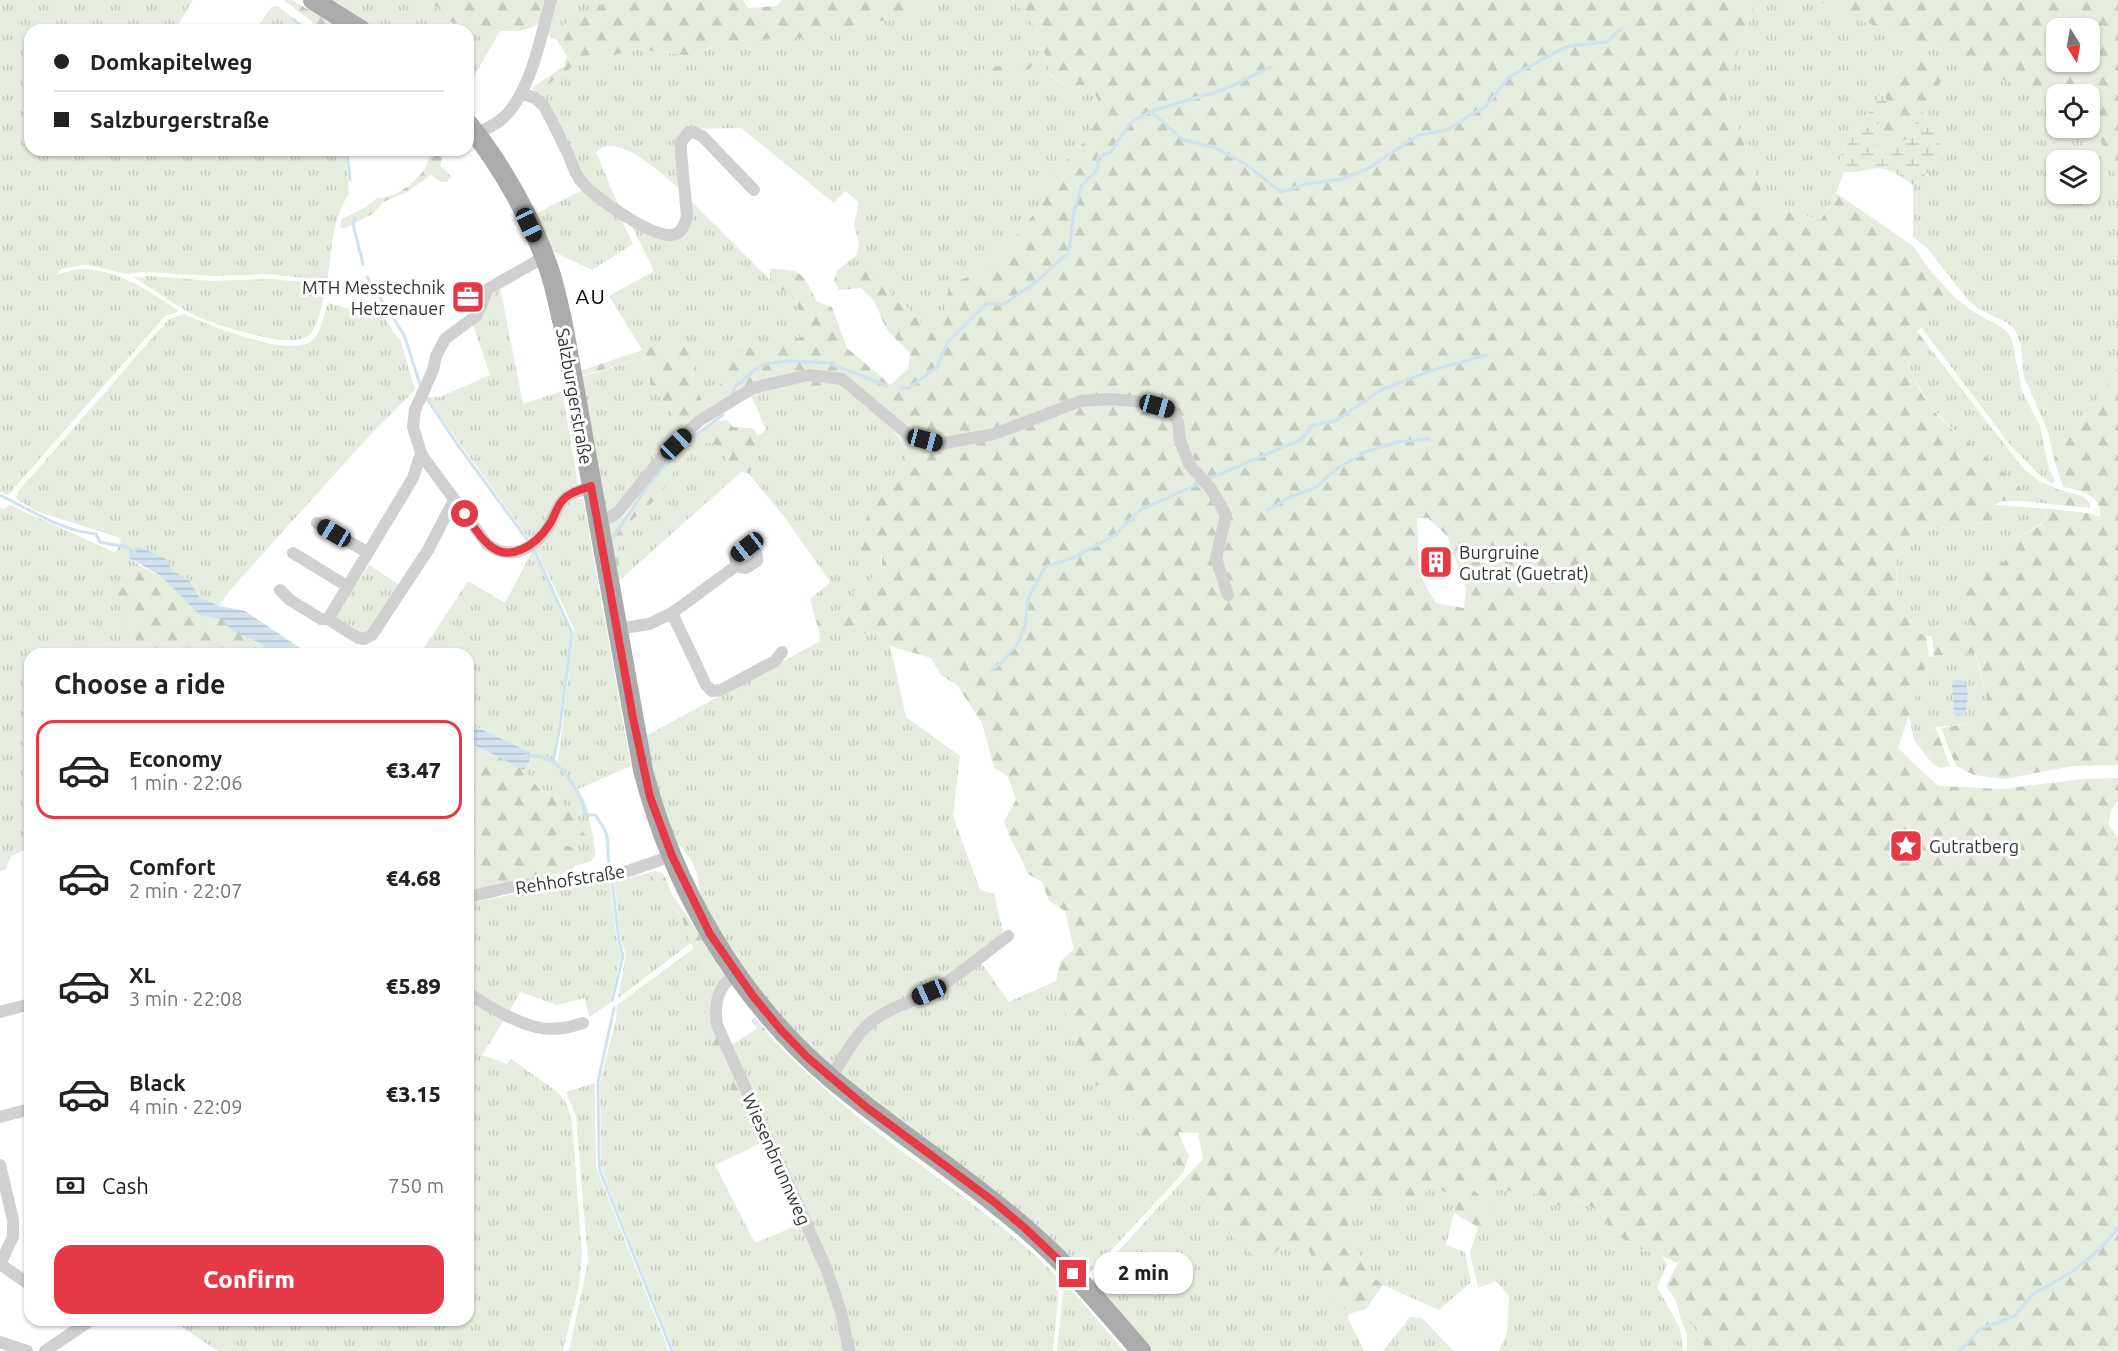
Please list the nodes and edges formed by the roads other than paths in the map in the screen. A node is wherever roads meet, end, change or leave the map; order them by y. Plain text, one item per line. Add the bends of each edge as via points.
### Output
1 (313, 0) edge
2 (551, 0) edge
3 (351, 24) edge
4 (521, 93) junction
5 (474, 129) edge
6 (474, 132) edge
7 (754, 190) dead end
8 (544, 257) junction
9 (421, 453) junction
10 (591, 486) junction
11 (454, 500) junction
12 (602, 519) junction
13 (316, 523) dead end
14 (368, 553) junction
15 (293, 554) dead end
16 (736, 567) dead end
17 (347, 586) junction
18 (280, 590) dead end
19 (1228, 595) dead end
20 (672, 613) junction
21 (328, 619) junction
22 (623, 628) junction
23 (782, 652) dead end
24 (672, 856) junction
25 (474, 896) edge
26 (1008, 936) dead end
27 (736, 974) junction
28 (474, 997) edge
29 (24, 1006) edge
30 (0, 1012) edge
31 (583, 1023) dead end
32 (831, 1078) junction
33 (24, 1111) edge
34 (0, 1117) edge
35 (0, 1165) edge
36 (0, 1264) edge
37 (24, 1281) edge
38 (78, 1326) edge
39 (0, 1342) edge
40 (27, 1351) edge
41 (45, 1351) edge
42 (849, 1351) edge
43 (1141, 1351) edge

1 - 3 main road
2 - 4 street via 541,41
4 - 5 street via 507,114 494,124
4 - 7 street via 544,106 580,180 600,200 657,232 679,232 687,217 681,142 689,132 703,137
6 - 8 main road, Salzburgerstraße via 513,189
8 - 9 street via 488,289 477,315 445,339 415,410 413,427
8 - 10 main road, Salzburgerstraße via 564,330
9 - 11 street
9 - 14 street via 413,478
10 - 11 street via 562,500 550,524 531,544 515,553 497,551 487,544
10 - 12 main road, Salzburgerstraße
11 - 21 street via 428,550 372,635 358,638
12 - 19 street via 626,503 664,455 699,421 753,388 782,380 808,375 842,379 910,436 940,444 994,434 1082,401 1144,402 1171,410 1190,464 1226,515 1216,558
12 - 22 main road, Salzburgerstraße
13 - 14 street
14 - 17 street
15 - 17 street
16 - 20 street
17 - 21 street
18 - 21 street via 310,613
20 - 22 street via 649,624
20 - 23 street via 712,691 775,661
22 - 24 main road, Salzburgerstraße via 643,770
24 - 25 street, Rehhofstraße via 621,873 516,886
24 - 27 main road, Salzburgerstraße via 710,934
26 - 32 street via 937,987 873,1020
27 - 32 main road, Salzburgerstraße via 781,1030
27 - 42 street, Wiesenbrunnweg via 722,986 716,1000 717,1025 825,1268 841,1312
28 - 31 street via 536,1027 567,1028
29 - 30 street
32 - 43 main road, Salzburgerstraße via 1026,1229 1073,1274
33 - 34 street
35 - 36 street via 13,1220 13,1237
36 - 37 street
38 - 41 street
39 - 40 street

